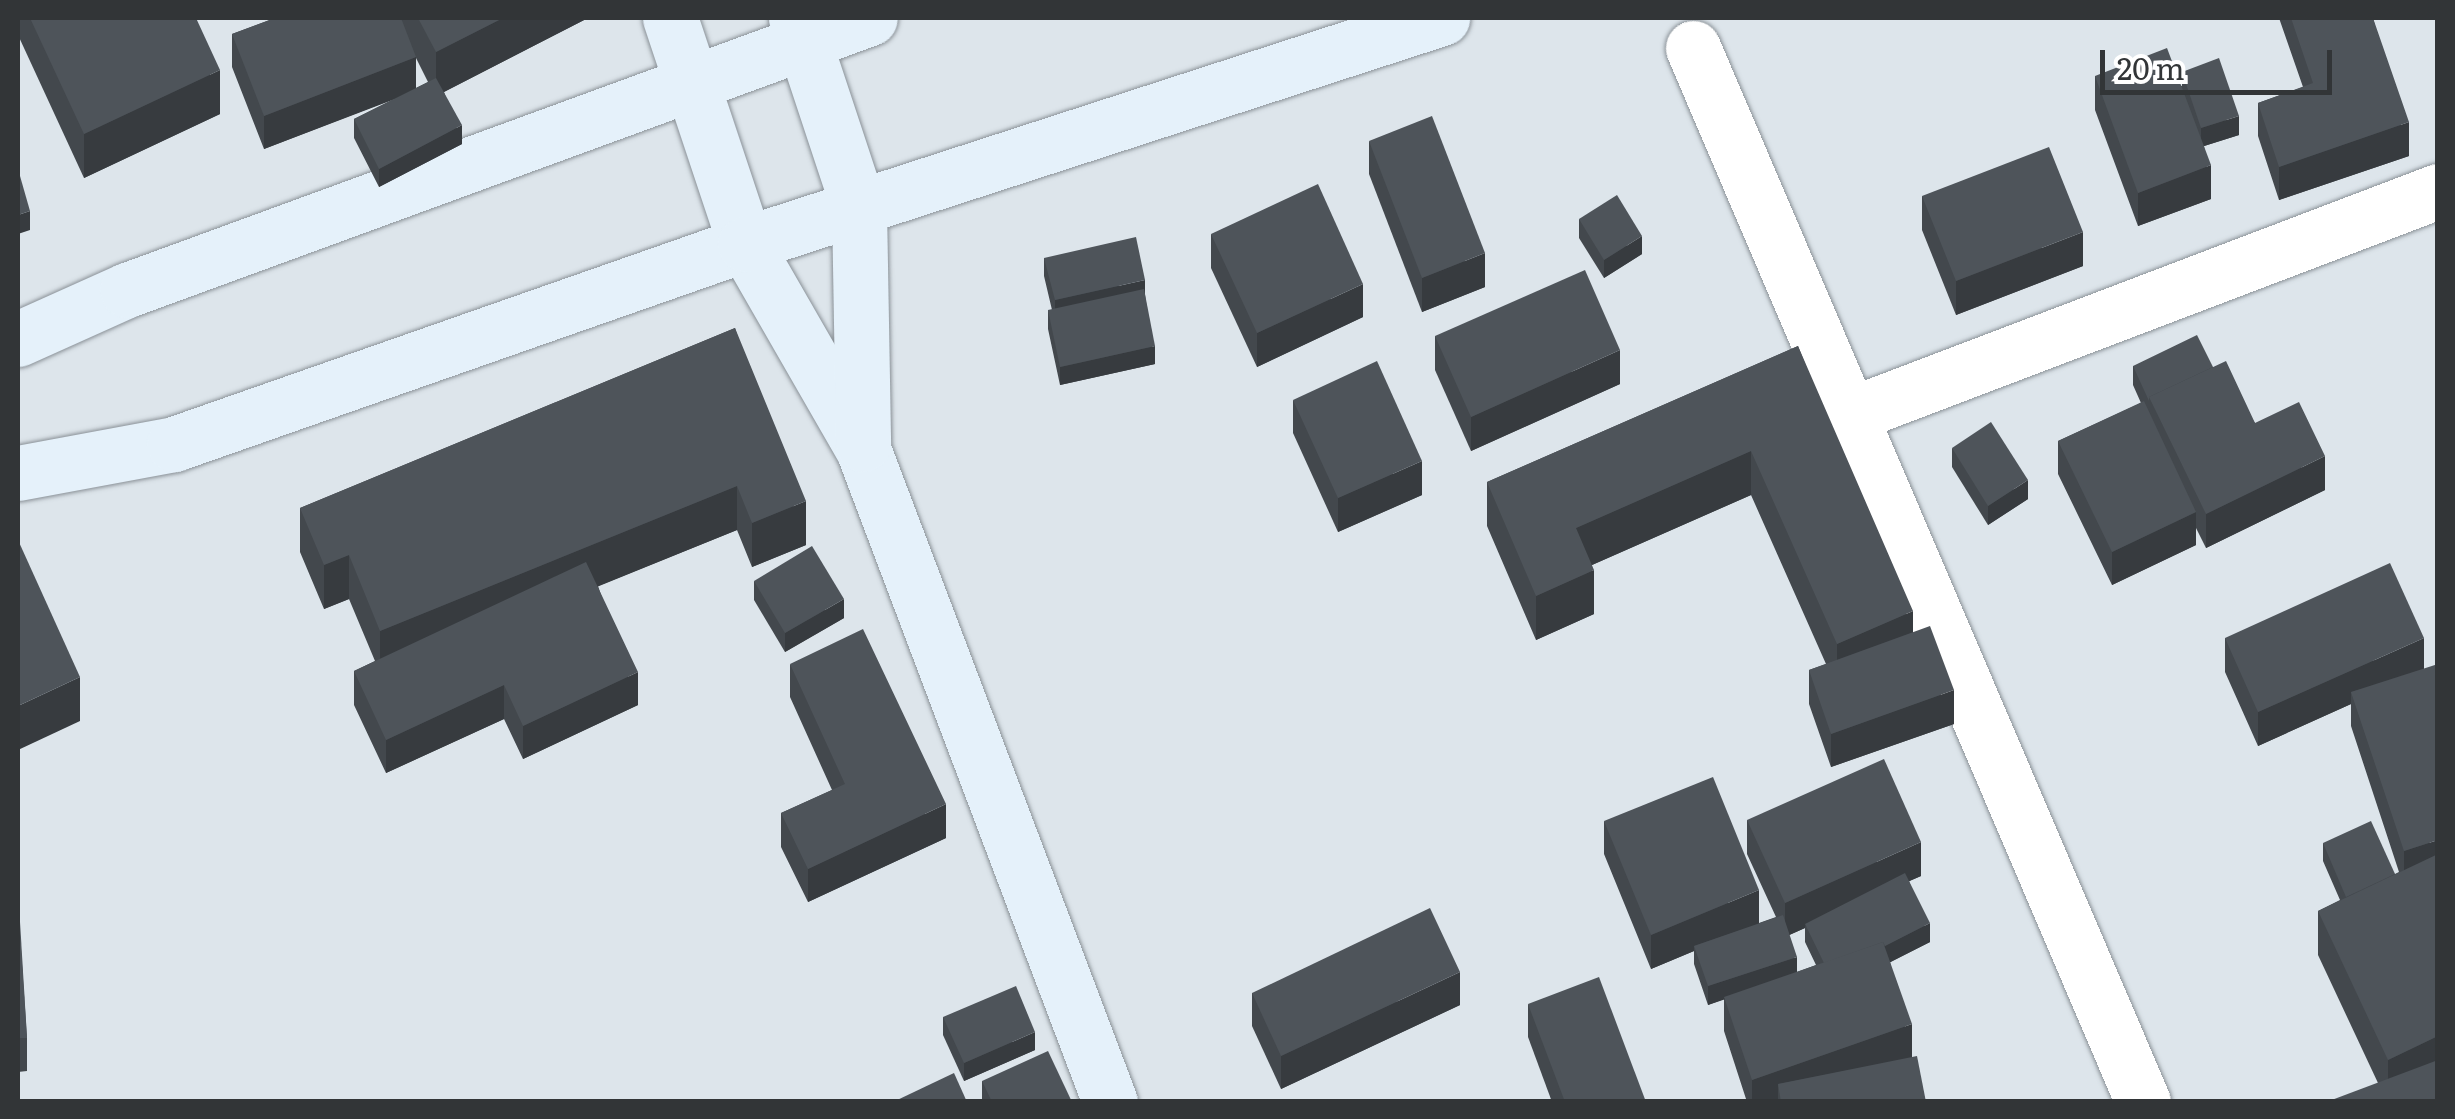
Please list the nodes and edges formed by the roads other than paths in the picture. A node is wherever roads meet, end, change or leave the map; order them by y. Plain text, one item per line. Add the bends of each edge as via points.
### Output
1 (670, 18) edge
2 (870, 18) edge
3 (1442, 18) edge
4 (800, 29) edge
5 (1692, 48) dead end
6 (690, 79) junction
7 (2438, 191) edge
8 (859, 208) junction
9 (745, 244) junction
10 (18, 339) edge
11 (1852, 414) junction
12 (864, 449) junction
13 (18, 473) edge
14 (1110, 1102) edge
15 (2143, 1102) edge

1 - 6 main road
2 - 4 main road
3 - 8 main road
4 - 6 main road
4 - 8 main road
5 - 11 street
6 - 9 main road
6 - 10 main road
7 - 11 street
8 - 9 main road
8 - 12 main road
9 - 12 main road
9 - 13 main road via 174,444
11 - 15 street
12 - 14 main road

